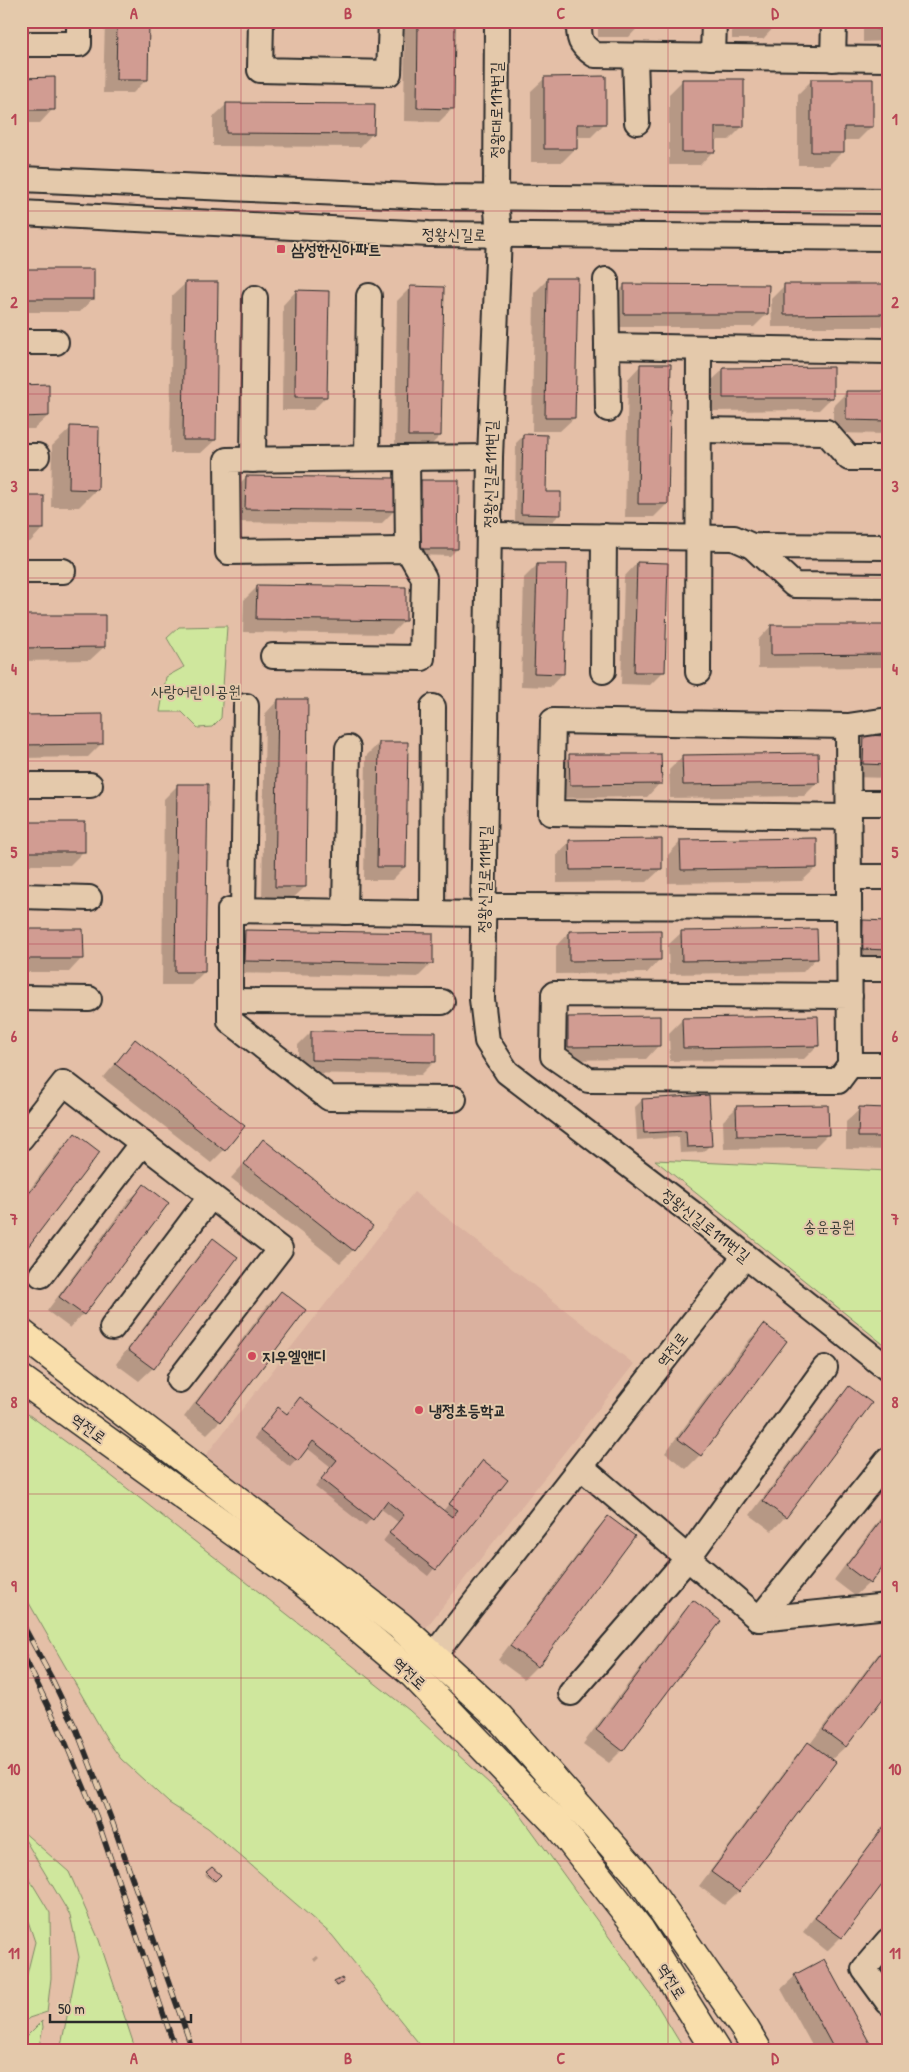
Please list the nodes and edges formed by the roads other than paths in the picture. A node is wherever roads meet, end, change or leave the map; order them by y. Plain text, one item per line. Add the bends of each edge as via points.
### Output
1 (79, 21) edge
2 (261, 21) edge
3 (391, 21) edge
4 (497, 21) edge
5 (579, 21) edge
6 (714, 21) edge
7 (834, 21) edge
8 (21, 44) edge
9 (635, 56) junction
10 (713, 57) junction
11 (833, 59) junction
12 (888, 59) edge
13 (637, 122) dead end
14 (21, 179) edge
15 (496, 198) junction
16 (888, 201) edge
17 (21, 213) edge
18 (499, 235) junction
19 (888, 238) edge
20 (606, 280) dead end
21 (369, 296) dead end
22 (255, 298) dead end
23 (21, 342) edge
24 (56, 342) dead end
25 (607, 346) junction
26 (699, 348) junction
27 (888, 352) edge
28 (608, 409) dead end
29 (699, 430) junction
30 (490, 457) junction
31 (367, 458) junction
32 (407, 458) junction
33 (888, 458) edge
34 (253, 460) junction
35 (489, 535) junction
36 (604, 536) junction
37 (699, 538) junction
38 (752, 546) junction
39 (888, 548) edge
40 (408, 550) junction
41 (21, 571) edge
42 (63, 571) dead end
43 (888, 586) edge
44 (273, 656) dead end
45 (603, 671) dead end
46 (698, 672) dead end
47 (246, 706) dead end
48 (433, 708) dead end
49 (888, 720) edge
50 (848, 726) junction
51 (348, 748) dead end
52 (21, 785) edge
53 (90, 785) dead end
54 (888, 803) edge
55 (849, 810) junction
56 (849, 877) junction
57 (888, 877) edge
58 (21, 896) edge
59 (89, 898) dead end
60 (849, 907) junction
61 (243, 910) junction
62 (484, 910) junction
63 (345, 912) junction
64 (432, 913) junction
65 (850, 969) junction
66 (888, 969) edge
67 (850, 996) junction
68 (21, 998) edge
69 (88, 999) dead end
70 (230, 1001) junction
71 (442, 1002) dead end
72 (850, 1065) junction
73 (888, 1065) edge
74 (454, 1099) dead end
75 (21, 1138) edge
76 (142, 1143) junction
77 (211, 1196) junction
78 (745, 1256) junction
79 (41, 1274) dead end
80 (112, 1328) dead end
81 (21, 1333) edge
82 (825, 1368) dead end
83 (888, 1369) edge
84 (21, 1380) edge
85 (179, 1380) dead end
86 (888, 1460) edge
87 (581, 1467) junction
88 (688, 1558) junction
89 (888, 1606) edge
90 (759, 1619) junction
91 (433, 1656) junction
92 (571, 1693) dead end
93 (888, 1941) edge
94 (888, 2002) edge
95 (716, 2051) edge
96 (758, 2051) edge

1 - 8 street via 78,44
2 - 3 street via 260,70 389,73
4 - 15 street, 정왕대로117번길
5 - 9 street via 579,38 584,47 595,55
6 - 10 street
7 - 11 street
9 - 10 street
9 - 13 street
10 - 11 street
11 - 12 street
14 - 15 street
15 - 16 street
15 - 18 street, 정왕신길로111번길
17 - 18 street, 정왕신길로
18 - 19 street, 정왕신길로
18 - 30 street, 정왕신길로111번길
20 - 25 street
21 - 31 street
22 - 34 street
23 - 24 street
25 - 26 street
25 - 28 street
26 - 27 street
26 - 29 street
29 - 33 street via 826,432 849,458
29 - 37 street
30 - 32 street
30 - 35 street, 정왕신길로111번길
31 - 32 street
31 - 34 street
32 - 40 street
34 - 40 street via 227,460 228,552
35 - 36 street
35 - 62 street, 정왕신길로111번길
36 - 37 street
36 - 45 street
37 - 38 street via 734,538
37 - 46 street
38 - 39 street
38 - 43 street via 794,585
40 - 44 street via 424,578 422,658
41 - 42 street
47 - 61 street
48 - 64 street
49 - 50 street
50 - 55 street
50 - 55 street via 553,721 551,813
51 - 63 street
52 - 53 street
54 - 55 street
55 - 56 street
56 - 57 street
56 - 60 street
58 - 59 street
60 - 62 street
60 - 65 street
61 - 63 street
61 - 70 street via 230,910
62 - 64 street
62 - 78 street, 정왕신길로111번길 via 482,999 487,1041 507,1072
63 - 64 street
65 - 66 street
65 - 67 street
67 - 72 street
67 - 72 street via 554,994 553,1056 588,1080 838,1081
68 - 69 street
70 - 71 street
70 - 74 street via 230,1021 329,1098
72 - 73 street
75 - 76 street via 64,1083
76 - 77 street
76 - 79 street
77 - 80 street
77 - 85 street via 280,1249
78 - 83 street, 정왕신길로111번길
78 - 87 street, 역전로
81 - 91 main road, 역전로 via 400,1626
82 - 88 street
84 - 95 main road, 역전로 via 302,1581 413,1674 557,1824 640,1930
86 - 90 street
87 - 88 street
87 - 91 street, 역전로
88 - 90 street
88 - 92 street
89 - 90 street
91 - 96 main road, 역전로 via 499,1717 640,1876
93 - 94 street via 864,1969

